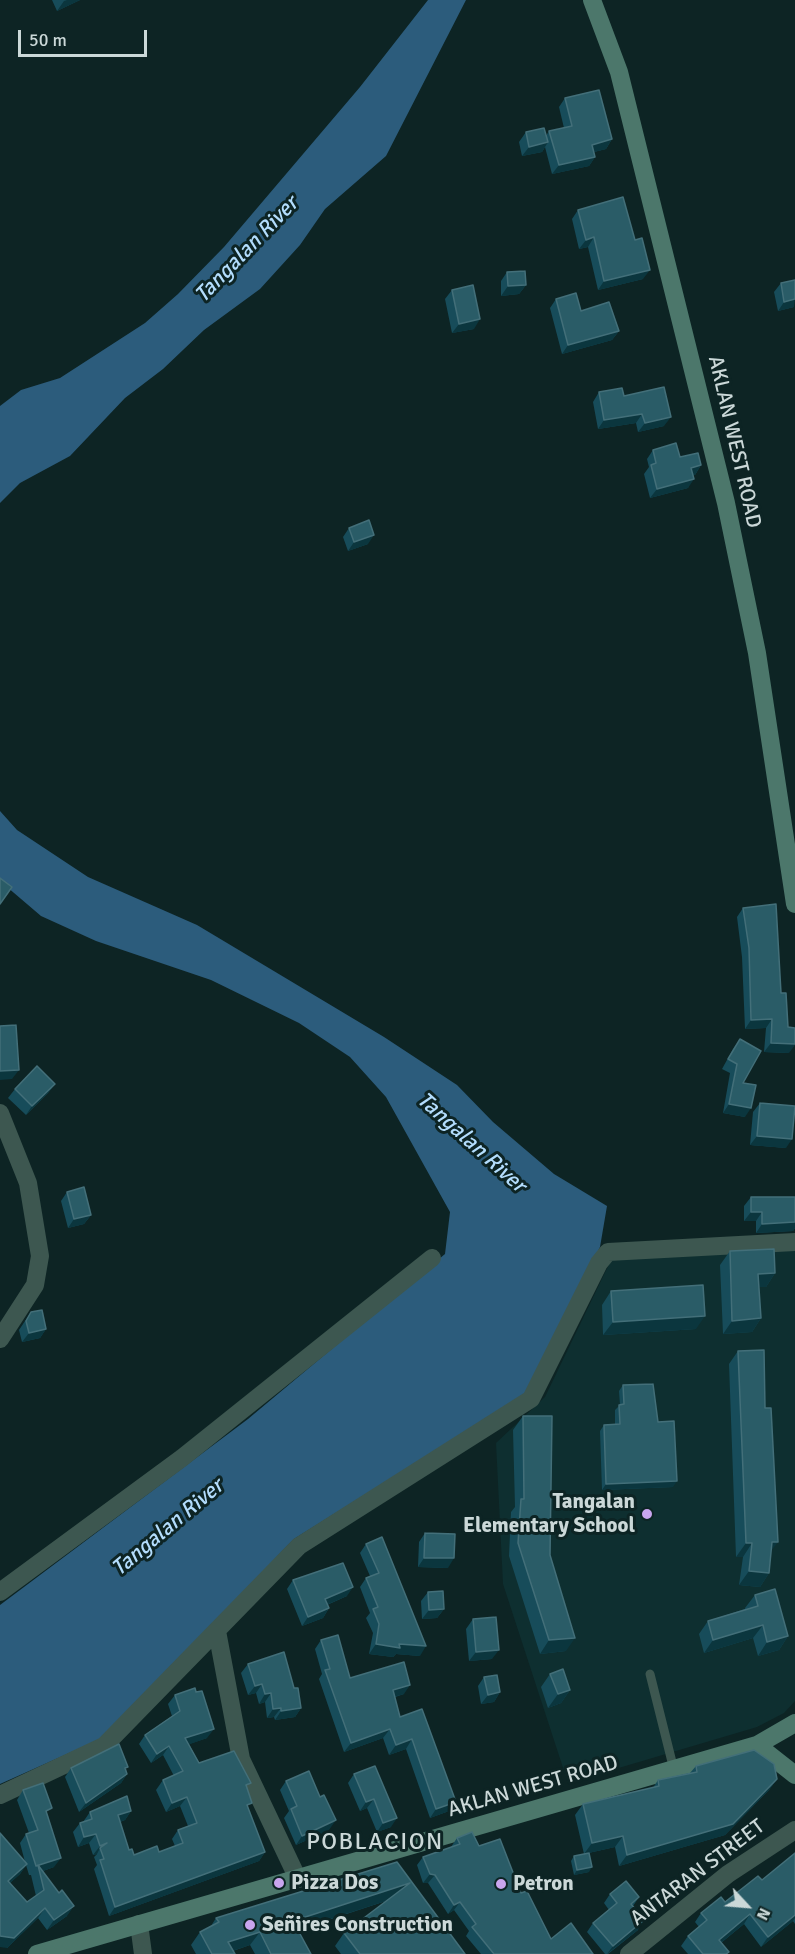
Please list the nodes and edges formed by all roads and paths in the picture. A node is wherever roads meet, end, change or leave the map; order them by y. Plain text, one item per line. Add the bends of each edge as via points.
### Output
1 (592, 0) edge
2 (789, 819) edge
3 (795, 904) edge
4 (0, 1113) edge
5 (795, 1242) edge
6 (432, 1258) dead end
7 (0, 1339) edge
8 (0, 1592) edge
9 (217, 1631) junction
10 (650, 1674) dead end
11 (795, 1723) edge
12 (757, 1745) junction
13 (674, 1770) junction
14 (795, 1775) edge
15 (0, 1795) edge
16 (795, 1830) edge
17 (386, 1853) junction
18 (400, 1872) edge
19 (298, 1879) junction
20 (139, 1924) junction
21 (37, 1954) edge
22 (143, 1954) edge
23 (629, 1954) edge

1 - 2 main road, AKLAN WEST ROAD via 619,72 726,503
2 - 3 main road, AKLAN WEST ROAD
4 - 7 street via 28,1183 40,1256 35,1285
5 - 9 street via 608,1252 531,1399 299,1546
6 - 8 street via 182,1458
9 - 15 street via 104,1746
9 - 19 street via 241,1759
10 - 13 lane
11 - 12 main road, AKLAN WEST ROAD
12 - 13 main road, AKLAN WEST ROAD
12 - 14 main road
13 - 17 main road, AKLAN WEST ROAD
16 - 23 street, ANTARAN STREET via 728,1874
17 - 18 street
17 - 19 main road, AKLAN WEST ROAD
19 - 20 main road, AKLAN WEST ROAD
20 - 21 main road, AKLAN WEST ROAD
20 - 22 street

